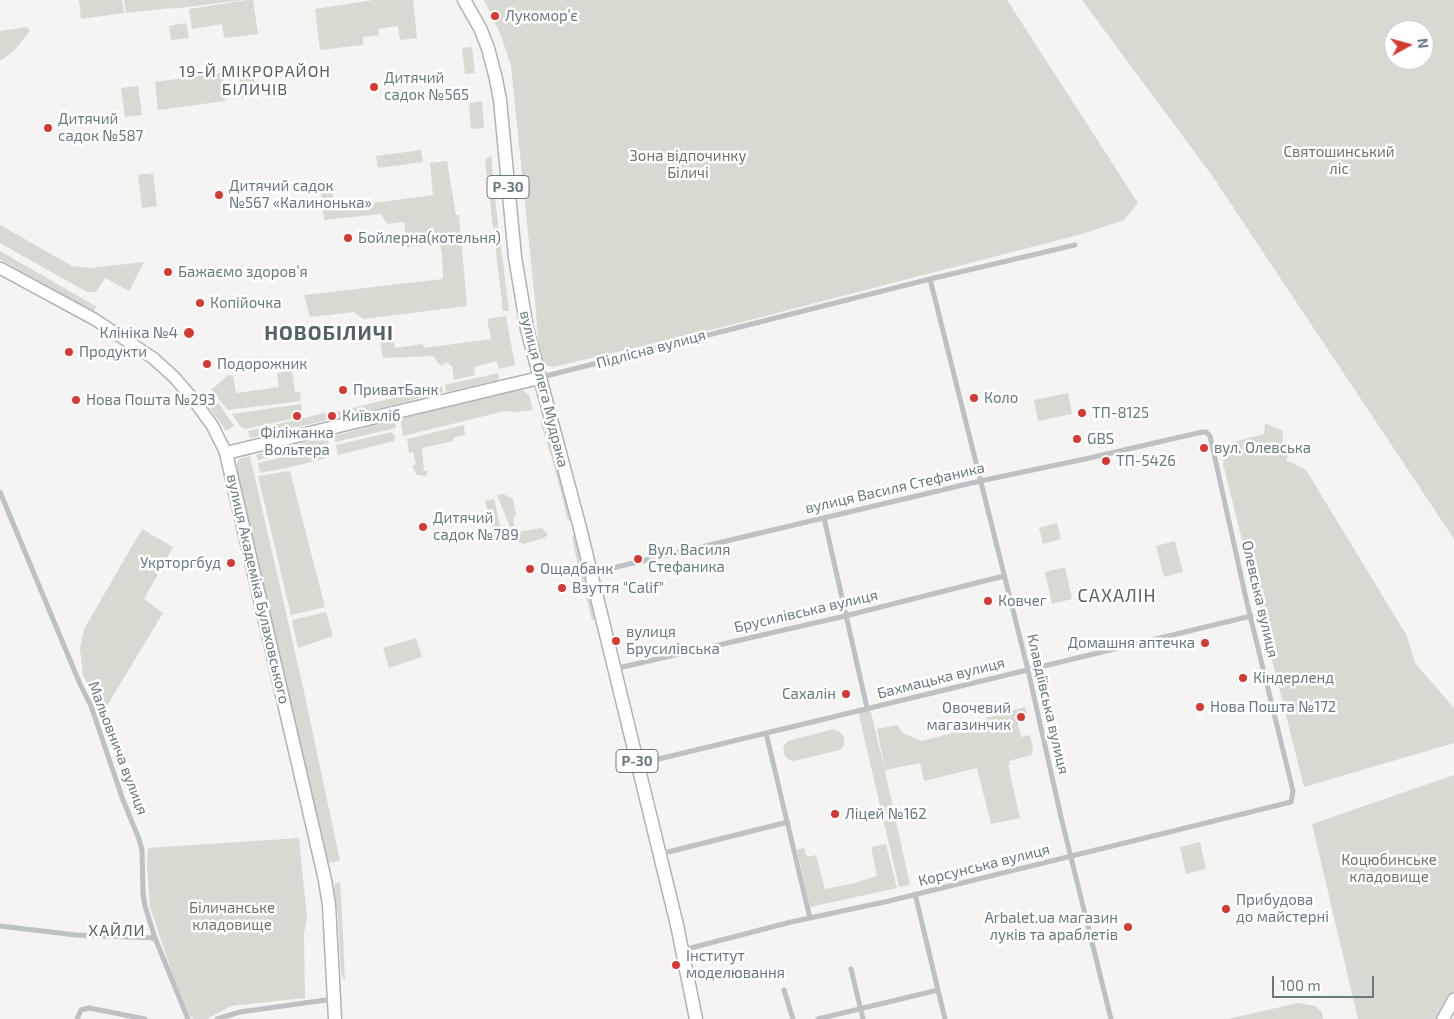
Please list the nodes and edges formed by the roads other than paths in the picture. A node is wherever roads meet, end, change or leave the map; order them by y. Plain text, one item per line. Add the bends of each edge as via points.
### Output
1 (464, 0) edge
2 (1075, 245) dead end
3 (0, 268) edge
4 (930, 279) junction
5 (539, 378) junction
6 (1206, 432) joint
7 (226, 453) junction
8 (980, 481) junction
9 (0, 492) edge
10 (824, 518) junction
11 (591, 573) junction
12 (1004, 576) junction
13 (845, 616) junction
14 (1250, 616) junction
15 (614, 669) junction
16 (1028, 670) junction
17 (867, 708) junction
18 (766, 733) junction
19 (637, 764) junction
20 (1291, 802) joint
21 (788, 822) junction
22 (659, 854) junction
23 (1070, 856) junction
24 (915, 894) junction
25 (810, 918) junction
26 (0, 926) edge
27 (155, 938) junction
28 (682, 950) junction
29 (851, 969) dead end
30 (784, 990) dead end
31 (938, 990) junction
32 (334, 999) junction
33 (1454, 999) edge
34 (694, 1001) junction
35 (861, 1009) junction
36 (77, 1019) edge
37 (145, 1019) edge
38 (188, 1019) edge
39 (217, 1019) edge
40 (334, 1019) edge
41 (696, 1019) edge
42 (702, 1019) edge
43 (793, 1019) edge
44 (818, 1019) edge
45 (863, 1019) edge
46 (945, 1019) edge
47 (1110, 1019) edge
48 (1443, 1019) edge

1 - 5 main road, вулиця Олега Мудрака / Р-30 via 480,28 496,79 514,257
2 - 4 street, Підлісна вулиця
3 - 7 street, вулиця Академіка Булаховського via 94,319 154,358 193,399 212,425
4 - 5 street, Підлісна вулиця
4 - 8 street, Клавдіївська вулиця
5 - 7 main road, Підлісна вулиця
5 - 11 main road, вулиця Олега Мудрака / Р-30
6 - 8 street, вулиця Василя Стефаника
6 - 14 street, Олевська вулиця via 1210,436
7 - 32 main road, вулиця Академіка Булаховського via 325,880
8 - 10 street, вулиця Василя Стефаника
8 - 12 street, Клавдіївська вулиця
9 - 27 street, Мальовнича вулиця via 91,706 139,838 143,894
10 - 11 street, вулиця Василя Стефаника
10 - 13 street
11 - 15 main road, Р-30
12 - 13 street, Брусилівська вулиця
12 - 16 street, Клавдіївська вулиця
13 - 15 street, Брусилівська вулиця
13 - 17 street
14 - 16 street, Бахмацька вулиця
14 - 20 street, Олевська вулиця via 1294,791
15 - 19 main road, Р-30
16 - 17 street, Бахмацька вулиця
16 - 23 street, Клавдіївська вулиця
17 - 18 street, Бахмацька вулиця
18 - 19 street, Бахмацька вулиця
18 - 21 street
19 - 22 main road, Р-30
20 - 23 street, Корсунська вулиця
21 - 22 street
21 - 25 street
22 - 28 main road, Р-30
23 - 24 street, Корсунська вулиця
23 - 47 street, Клавдіївська вулиця
24 - 25 street, Корсунська вулиця
24 - 31 street
25 - 28 street, Корсунська вулиця
26 - 27 street via 76,935
27 - 38 street, Мальовнича вулиця
28 - 34 main road, Р-30
29 - 35 street
30 - 43 street
31 - 35 street
31 - 46 street
32 - 39 street via 240,1012
32 - 40 main road, вулиця Академіка Булаховського
33 - 48 street
34 - 41 main road, Р-30
34 - 42 street
35 - 44 street
35 - 45 street
36 - 37 street via 84,1008

